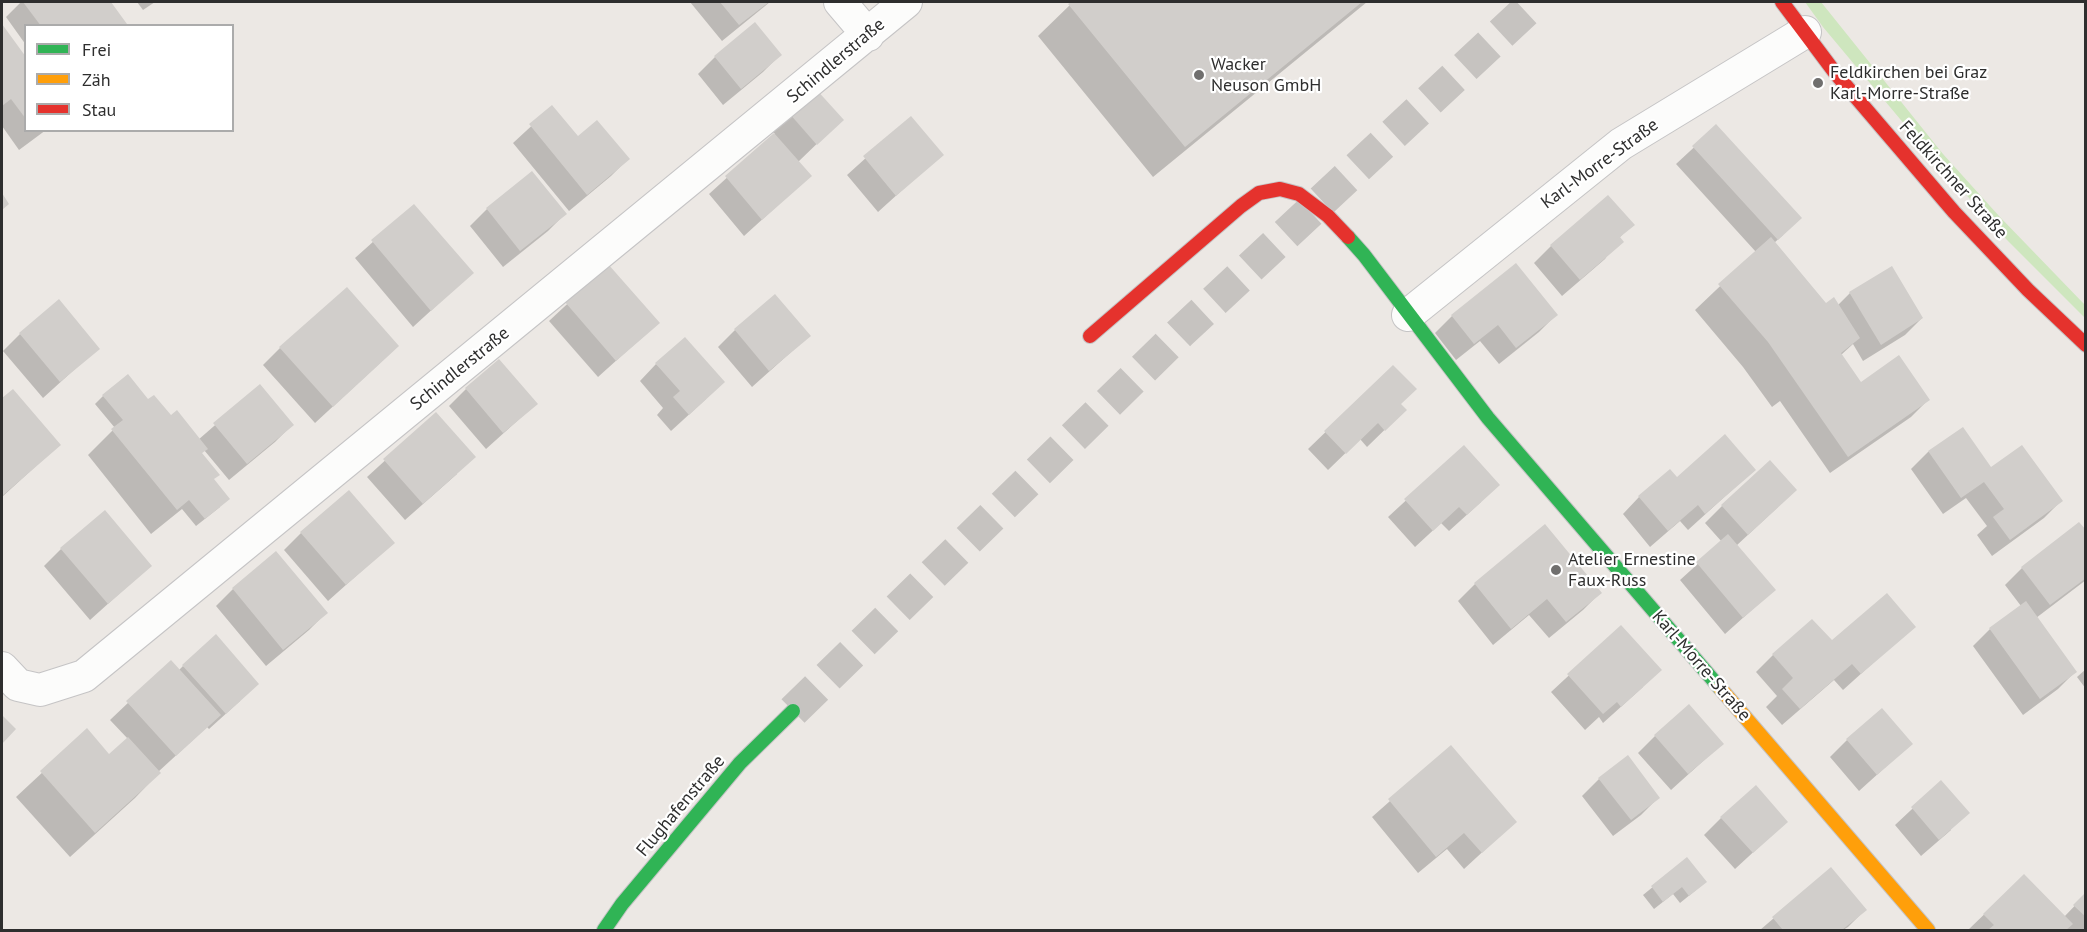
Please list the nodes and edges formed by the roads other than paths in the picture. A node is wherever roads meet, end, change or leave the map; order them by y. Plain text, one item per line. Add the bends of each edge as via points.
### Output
1 (840, 2) edge
2 (906, 2) edge
3 (1782, 2) edge
4 (1805, 32) junction
5 (868, 34) junction
6 (1408, 315) junction
7 (1090, 336) dead end
8 (2085, 345) edge
9 (2, 668) edge
10 (793, 711) tunnel mouth
11 (604, 930) edge
12 (1928, 930) edge

1 - 5 street
2 - 5 street, Schindlerstraße
3 - 4 street, Feldkirchner Straße
4 - 6 street, Karl-Morre-Straße via 1621,144
4 - 8 street, Feldkirchner Straße via 1954,212
5 - 9 street, Schindlerstraße via 84,676 40,690 18,685
6 - 7 street, Karl-Morre-Straße via 1364,255 1328,216 1299,194 1280,189 1259,193 1241,206
6 - 12 street, Karl-Morre-Straße via 1488,418
10 - 11 street, Flughafenstraße via 740,763

